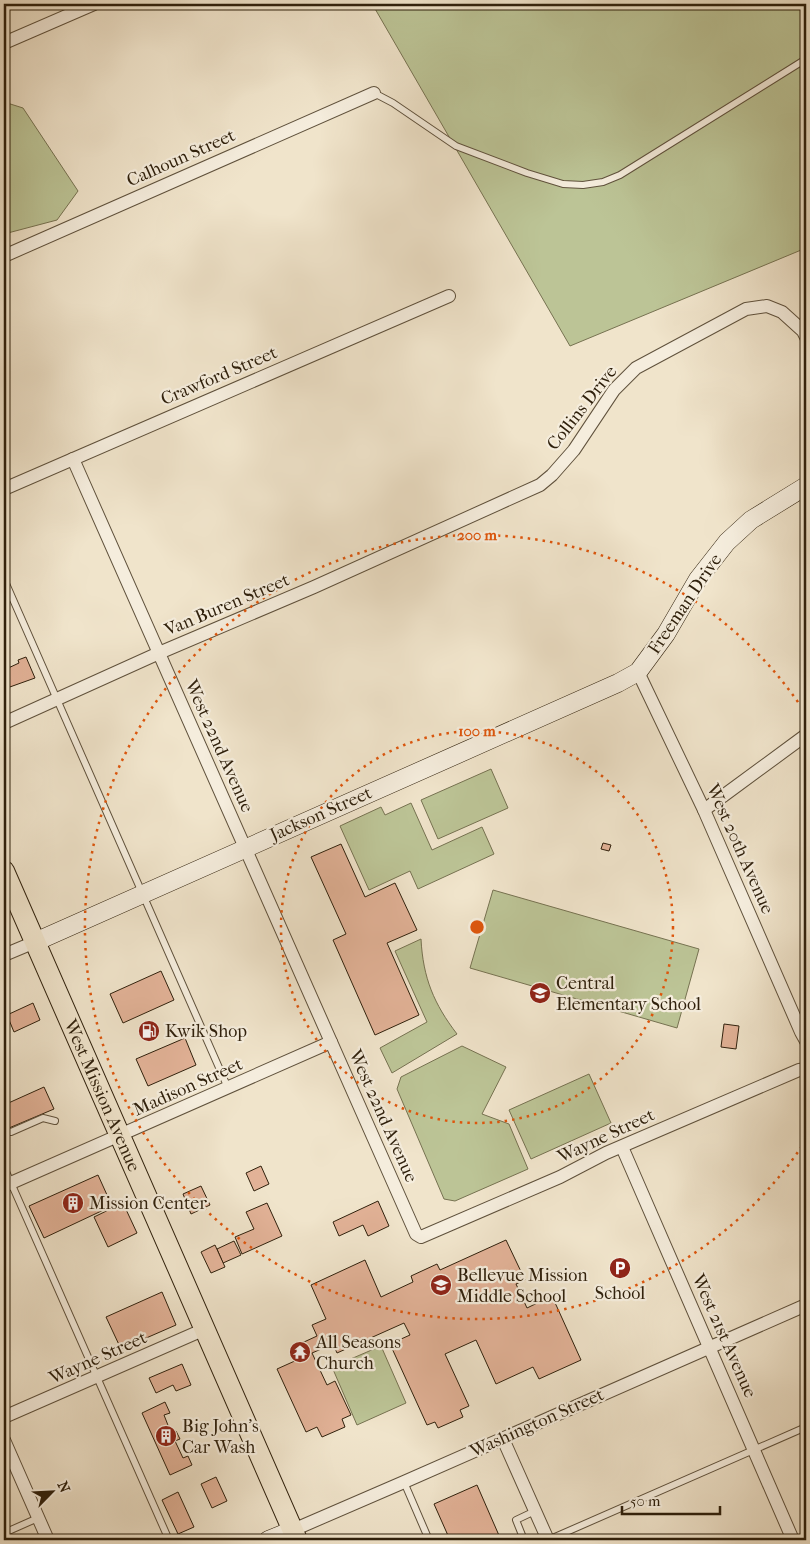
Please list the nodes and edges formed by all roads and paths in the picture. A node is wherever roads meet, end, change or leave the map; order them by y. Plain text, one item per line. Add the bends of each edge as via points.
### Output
1 (94, 4) edge
2 (4, 43) edge
3 (806, 59) edge
4 (374, 93) joint
5 (4, 256) edge
6 (449, 296) dead end
7 (806, 336) edge
8 (73, 458) junction
9 (806, 486) edge
10 (4, 489) edge
11 (464, 521) joint
12 (4, 579) edge
13 (159, 653) junction
14 (638, 672) junction
15 (57, 699) junction
16 (4, 722) edge
17 (806, 735) edge
18 (704, 810) junction
19 (245, 848) junction
20 (4, 871) edge
21 (142, 894) junction
22 (35, 942) junction
23 (4, 956) edge
24 (806, 1041) edge
25 (331, 1042) junction
26 (806, 1069) edge
27 (228, 1088) junction
28 (54, 1121) dead end
29 (4, 1128) edge
30 (120, 1136) junction
31 (622, 1147) junction
32 (4, 1168) edge
33 (7, 1185) edge
34 (421, 1237) joint
35 (806, 1305) edge
36 (205, 1329) junction
37 (709, 1347) junction
38 (97, 1378) junction
39 (4, 1417) edge
40 (806, 1427) edge
41 (503, 1438) junction
42 (4, 1440) edge
43 (754, 1450) junction
44 (404, 1482) junction
45 (535, 1511) junction
46 (38, 1518) junction
47 (4, 1534) edge
48 (295, 1535) edge
49 (48, 1540) edge
50 (169, 1540) edge
51 (268, 1540) edge
52 (429, 1540) edge
53 (524, 1540) edge
54 (548, 1540) edge
55 (793, 1540) edge

1 - 2 street
3 - 4 lane via 620,175 583,185 563,184 527,173 456,146
4 - 5 street, Calhoun Street
6 - 8 street, Crawford Street
7 - 11 street, Collins Drive via 782,312 767,306 746,309 707,329 636,368 614,390 574,450 540,485
8 - 10 street, Crawford Street
8 - 13 street, West 22nd Avenue
9 - 14 street, Freeman Drive via 751,520 727,542
11 - 13 street, Van Buren Street
12 - 15 lane
13 - 15 street, Van Buren Street
13 - 19 street, West 22nd Avenue
14 - 18 street, West 20th Avenue
14 - 19 street, Jackson Street
15 - 16 street, Van Buren Street
15 - 21 lane
17 - 18 street
18 - 24 street, West 20th Avenue
19 - 21 street, Jackson Street
19 - 25 street, West 22nd Avenue
20 - 22 main road, West Mission Avenue
21 - 22 street, Jackson Street
21 - 27 lane
22 - 23 street, Jackson Street
22 - 30 main road, West Mission Avenue
25 - 27 street, Madison Street
25 - 34 street, West 22nd Avenue via 413,1228
26 - 31 street, Wayne Street
27 - 30 street, Madison Street
28 - 29 lane via 43,1118 11,1132
30 - 33 street, Madison Street
30 - 36 main road, West Mission Avenue
31 - 34 street, Wayne Street
31 - 37 street, West 21st Avenue
32 - 33 lane
33 - 38 lane
35 - 37 street, Washington Street
36 - 38 street, Wayne Street
36 - 48 main road, West Mission Avenue
37 - 41 street, Washington Street
37 - 43 street, West 21st Avenue
38 - 39 street, Wayne Street
38 - 50 lane
40 - 43 lane
41 - 44 street, Washington Street
41 - 45 street
42 - 46 street
43 - 54 lane
43 - 55 street, West 21st Avenue
44 - 48 street, Washington Street
44 - 52 lane
45 - 53 lane via 516,1520
45 - 54 street
46 - 47 lane
46 - 49 street
48 - 51 street, Washington Street

